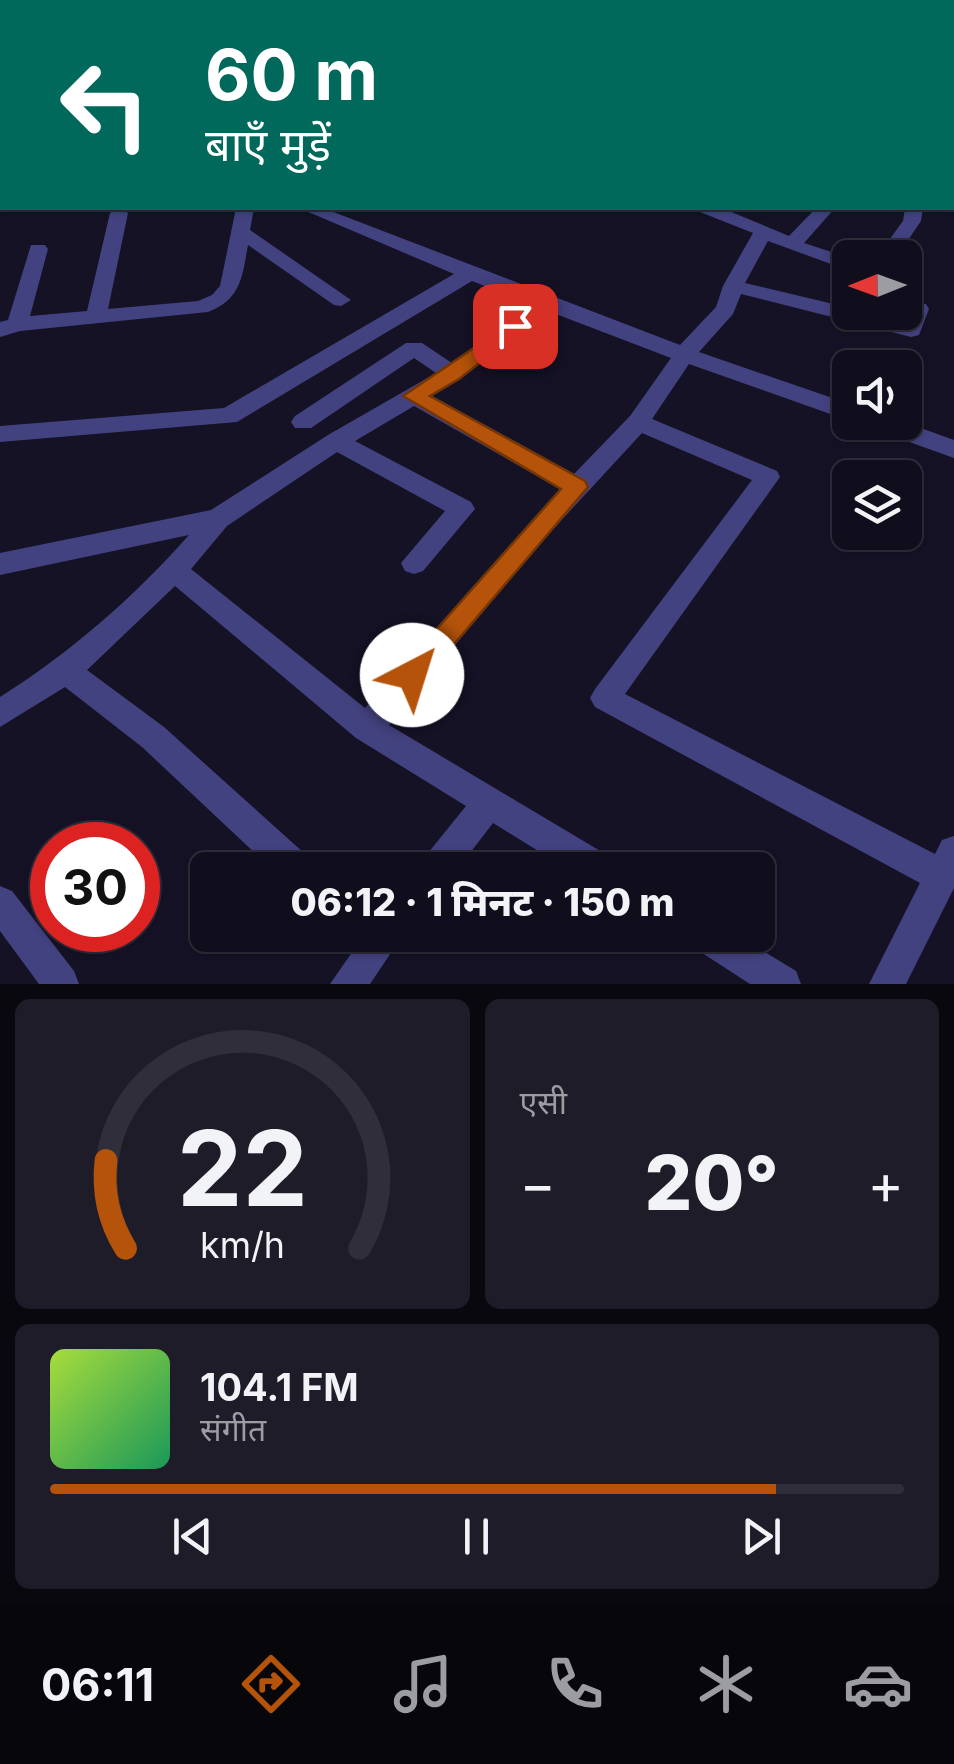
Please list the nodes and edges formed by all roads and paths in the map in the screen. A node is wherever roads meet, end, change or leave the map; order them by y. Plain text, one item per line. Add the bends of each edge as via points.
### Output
1 (244, 210) edge
2 (313, 210) edge
3 (722, 210) edge
4 (824, 210) edge
5 (914, 210) edge
6 (119, 213) dead end
7 (238, 230) junction
8 (764, 231) junction
9 (899, 240) edge
10 (791, 245) junction
11 (38, 250) dead end
12 (832, 259) edge
13 (468, 275) junction
14 (733, 286) junction
15 (341, 300) dead end
16 (546, 302) junction
17 (832, 310) edge
18 (96, 316) junction
19 (9, 327) edge
20 (684, 356) junction
21 (452, 374) junction
22 (414, 396) junction
23 (832, 407) edge
24 (303, 422) dead end
25 (638, 422) junction
26 (0, 434) edge
27 (922, 438) edge
28 (336, 441) junction
29 (954, 449) edge
30 (576, 487) junction
31 (218, 519) junction
32 (414, 563) dead end
33 (0, 564) edge
34 (174, 570) junction
35 (66, 671) junction
36 (0, 714) edge
37 (367, 728) junction
38 (490, 801) junction
39 (278, 852) edge
40 (450, 852) edge
41 (571, 852) edge
42 (948, 864) edge
43 (0, 902) edge
44 (373, 952) edge
45 (732, 952) edge
46 (61, 984) edge
47 (348, 984) edge
48 (783, 984) edge
49 (888, 984) edge

1 - 7 street
2 - 13 street
3 - 8 street
4 - 10 street
5 - 9 street
6 - 18 street
7 - 15 street
7 - 18 street via 230,288 219,300
8 - 10 street
8 - 14 street
10 - 12 street
11 - 19 street
13 - 16 street
13 - 26 street via 229,416
14 - 17 street
14 - 20 street via 726,309
16 - 20 street
16 - 21 street
18 - 19 street
20 - 23 street
20 - 25 street
21 - 22 street
21 - 24 street via 414,348
22 - 28 street
22 - 30 street
25 - 30 street
25 - 42 street via 768,476 605,698
27 - 29 street
28 - 31 street
28 - 32 street via 462,509
30 - 37 street
31 - 33 street
31 - 34 street
34 - 35 street
34 - 37 street
35 - 36 street
35 - 39 street via 153,737
37 - 38 street
38 - 40 street
38 - 41 street
42 - 49 street
43 - 46 street
44 - 47 street
45 - 48 street

